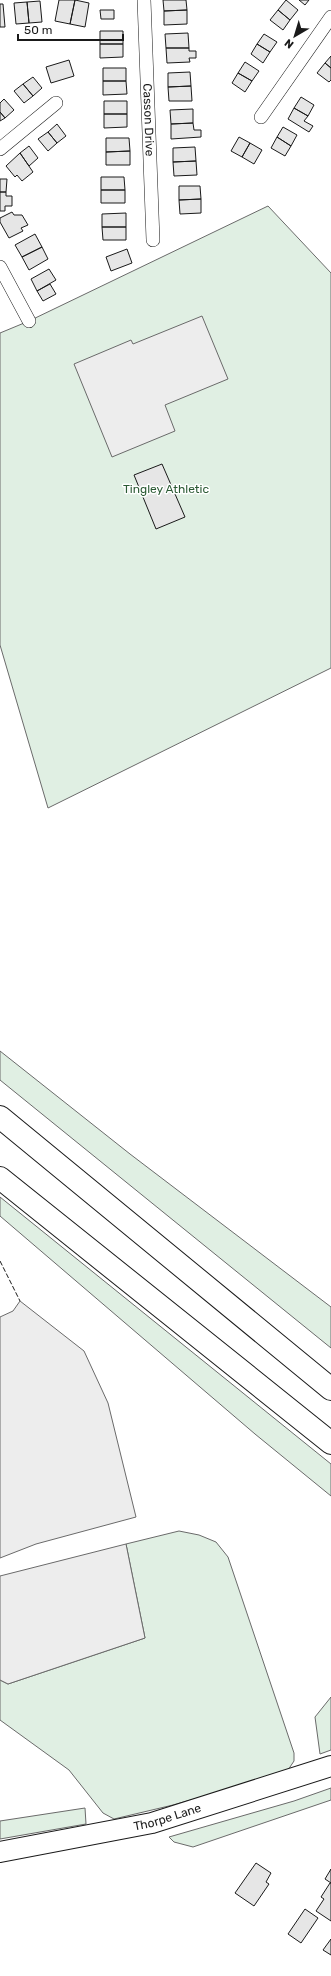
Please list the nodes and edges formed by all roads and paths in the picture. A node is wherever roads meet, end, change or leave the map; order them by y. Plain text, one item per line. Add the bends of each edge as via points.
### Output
1 (144, 0) edge
2 (331, 17) edge
3 (56, 103) dead end
4 (261, 117) dead end
5 (0, 149) edge
6 (153, 240) dead end
7 (0, 267) edge
8 (29, 322) dead end
9 (0, 1116) edge
10 (0, 1178) edge
11 (331, 1389) edge
12 (331, 1443) edge
13 (331, 1766) edge
14 (0, 1852) edge

1 - 6 street, Casson Drive
2 - 4 street
3 - 5 street
7 - 8 street
9 - 11 highway
10 - 12 highway
13 - 14 main road, Thorpe Lane via 152,1823

